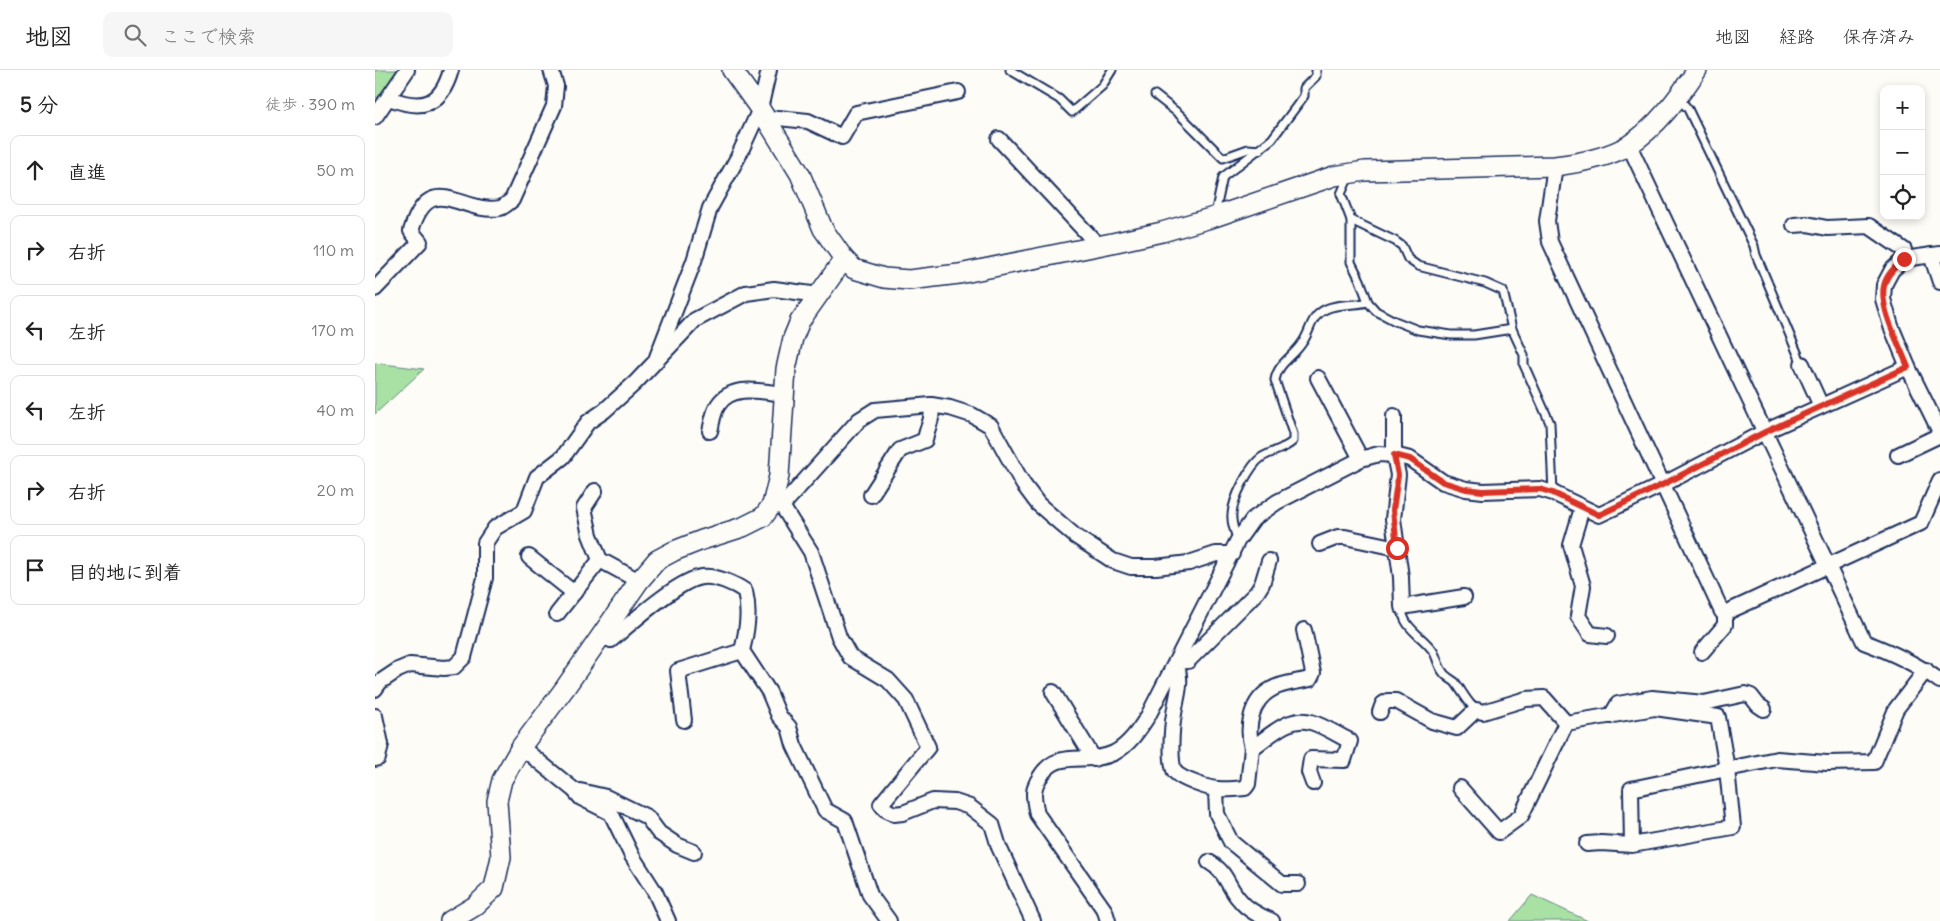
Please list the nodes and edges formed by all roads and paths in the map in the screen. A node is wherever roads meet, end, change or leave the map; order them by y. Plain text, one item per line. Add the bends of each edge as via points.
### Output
1 (407, 70) edge
2 (451, 70) edge
3 (551, 70) edge
4 (732, 70) edge
5 (769, 70) edge
6 (1010, 70) edge
7 (1112, 70) edge
8 (1316, 70) edge
9 (1697, 70) edge
10 (958, 92) dead end
11 (1155, 95) dead end
12 (1677, 97) junction
13 (389, 98) junction
14 (375, 117) edge
15 (765, 117) junction
16 (999, 139) dead end
17 (1629, 145) junction
18 (1260, 150) junction
19 (1555, 166) junction
20 (1350, 173) junction
21 (1214, 217) junction
22 (1351, 220) junction
23 (1794, 225) dead end
24 (1098, 245) junction
25 (1936, 254) edge
26 (844, 259) junction
27 (1904, 259) junction
28 (1940, 282) edge
29 (375, 289) edge
30 (819, 295) junction
31 (1368, 302) junction
32 (1511, 329) junction
33 (655, 364) junction
34 (1803, 364) joint
35 (1908, 367) junction
36 (1318, 378) dead end
37 (784, 394) junction
38 (931, 405) junction
39 (1821, 406) junction
40 (1394, 416) dead end
41 (710, 431) dead end
42 (1765, 432) junction
43 (1940, 433) edge
44 (1394, 455) junction
45 (1898, 455) dead end
46 (1361, 458) junction
47 (1940, 480) edge
48 (1664, 484) junction
49 (595, 491) dead end
50 (1553, 493) junction
51 (871, 495) dead end
52 (777, 506) junction
53 (1582, 508) junction
54 (1238, 540) junction
55 (1320, 544) dead end
56 (1397, 548) junction
57 (1232, 554) junction
58 (529, 557) dead end
59 (600, 560) junction
60 (1269, 561) dead end
61 (1827, 567) junction
62 (639, 581) junction
63 (574, 593) junction
64 (1463, 597) dead end
65 (1402, 608) junction
66 (1725, 613) junction
67 (557, 614) dead end
68 (1304, 630) dead end
69 (602, 636) junction
70 (1607, 636) dead end
71 (742, 651) junction
72 (1702, 652) dead end
73 (1176, 662) junction
74 (1932, 675) edge
75 (375, 689) edge
76 (1053, 692) dead end
77 (1763, 709) dead end
78 (1476, 710) junction
79 (1380, 712) dead end
80 (375, 716) edge
81 (1611, 716) junction
82 (685, 720) dead end
83 (1566, 723) junction
84 (521, 747) junction
85 (1252, 748) junction
86 (375, 759) edge
87 (1094, 759) junction
88 (1727, 769) junction
89 (1313, 783) dead end
90 (1460, 788) dead end
91 (574, 790) junction
92 (1216, 790) junction
93 (1587, 844) dead end
94 (1632, 845) junction
95 (694, 852) dead end
96 (1209, 862) dead end
97 (1298, 884) dead end
98 (450, 921) edge
99 (669, 921) edge
100 (889, 921) edge
101 (1033, 921) edge
102 (1108, 921) edge
103 (1272, 921) edge

1 - 13 street
2 - 13 street via 442,93 431,102 406,105
3 - 29 street via 556,86 554,106 512,200 501,208 486,208 443,197 425,204 416,213 411,231 420,242
4 - 15 street
5 - 15 street
6 - 7 lane via 1059,99 1072,112 1102,86
8 - 18 lane via 1316,76 1304,88 1304,96
9 - 12 street
10 - 15 street via 856,113 842,137 808,121
11 - 18 lane via 1223,158 1248,149
12 - 17 street via 1648,130
12 - 34 lane via 1687,109 1754,246
13 - 14 street
15 - 26 street via 800,174 823,229
15 - 33 street via 710,208 694,261
16 - 24 street
17 - 19 street via 1582,162
17 - 42 street
18 - 21 lane via 1223,177
19 - 20 street via 1421,168
19 - 48 street via 1547,222 1551,242
20 - 21 street
20 - 22 lane via 1341,194
21 - 24 street
22 - 31 lane via 1351,262
22 - 32 lane via 1395,241 1402,246 1408,259 1418,266 1485,283 1503,291
23 - 27 street via 1827,228 1869,226 1904,250
24 - 26 street via 959,274 909,280 885,278 854,269
25 - 27 street
25 - 28 street
26 - 30 street
27 - 35 street via 1892,270 1884,285 1883,299
30 - 33 street via 774,289 746,293 695,320
30 - 37 street via 800,321 793,338
31 - 32 lane via 1376,311 1418,330 1473,335
31 - 54 lane via 1336,305 1323,310 1312,320 1302,343 1276,373 1275,380 1293,441 1289,446 1261,458 1251,468 1234,502 1233,530
32 - 50 lane via 1550,423
33 - 75 street via 605,411 588,422 563,457 537,477 524,510 495,528 485,543 485,578 464,657 454,667 410,665 398,670
34 - 39 street
35 - 39 street
35 - 43 street
36 - 46 street
37 - 41 street via 742,390 730,394 718,405
37 - 52 street
38 - 51 street via 933,415 925,440 900,450
38 - 52 street via 875,410 859,420
38 - 57 street via 972,415 991,426 1023,484 1038,504 1075,536 1113,561 1131,567 1156,567 1189,563 1215,554
39 - 42 street
40 - 44 street
42 - 48 street
42 - 61 street
43 - 45 street
44 - 46 street
44 - 50 street via 1410,459 1443,482 1466,489 1527,488
44 - 56 street via 1398,475 1393,510
46 - 54 street via 1277,502 1253,519
47 - 61 street via 1921,523
48 - 53 street via 1599,515
48 - 66 street
49 - 59 street via 584,508
50 - 53 street
52 - 62 street via 743,527 657,560
52 - 101 street via 811,552 839,637 850,657 888,680 906,700 928,747 881,804 894,814 933,801 955,802 970,807 992,824 999,847
53 - 70 street via 1571,544 1583,586 1578,616 1590,634
54 - 57 street
55 - 56 street via 1345,538
56 - 65 street
57 - 73 street
58 - 63 street
59 - 62 street
59 - 63 street
60 - 73 street via 1257,592 1188,661
61 - 66 street
61 - 74 street via 1864,642 1890,651
62 - 69 street
63 - 67 street
64 - 65 street
65 - 78 lane via 1409,625 1432,649 1443,672
66 - 72 street via 1725,625
68 - 85 street via 1313,673 1310,679 1273,688 1261,697 1251,713
69 - 71 street via 611,640 655,603 703,576 734,583 745,591 749,608 748,628
69 - 84 street
71 - 82 street via 678,671
71 - 100 street via 769,692 779,716 789,727 794,745 825,810 845,822 869,894
73 - 87 street via 1134,738 1114,753
73 - 92 street via 1181,675 1173,717 1175,772
74 - 88 street via 1896,709 1874,762 1827,763 1777,758
76 - 87 street
77 - 81 street via 1745,694 1704,703 1652,698 1618,704
78 - 79 street via 1457,728 1432,721 1396,701 1387,701
78 - 83 street via 1483,712 1525,699 1544,698
80 - 86 street via 381,744
81 - 83 street
81 - 88 street via 1655,708 1718,717
83 - 90 street via 1521,816 1499,832
84 - 91 street
84 - 98 street via 502,780 497,800 501,857 495,888 475,906
85 - 89 street via 1287,724 1299,720 1311,722 1350,740 1344,760 1311,759 1309,772
85 - 92 street via 1245,788
87 - 102 street via 1060,759 1045,767 1034,786 1033,796 1037,814 1105,911
88 - 94 street via 1631,789
88 - 94 street via 1733,827
91 - 95 street via 606,797 647,817 659,833 677,846
91 - 99 street via 581,798 611,813
92 - 97 street via 1217,814 1231,842 1282,884
93 - 94 street
96 - 103 street via 1219,868 1251,911

